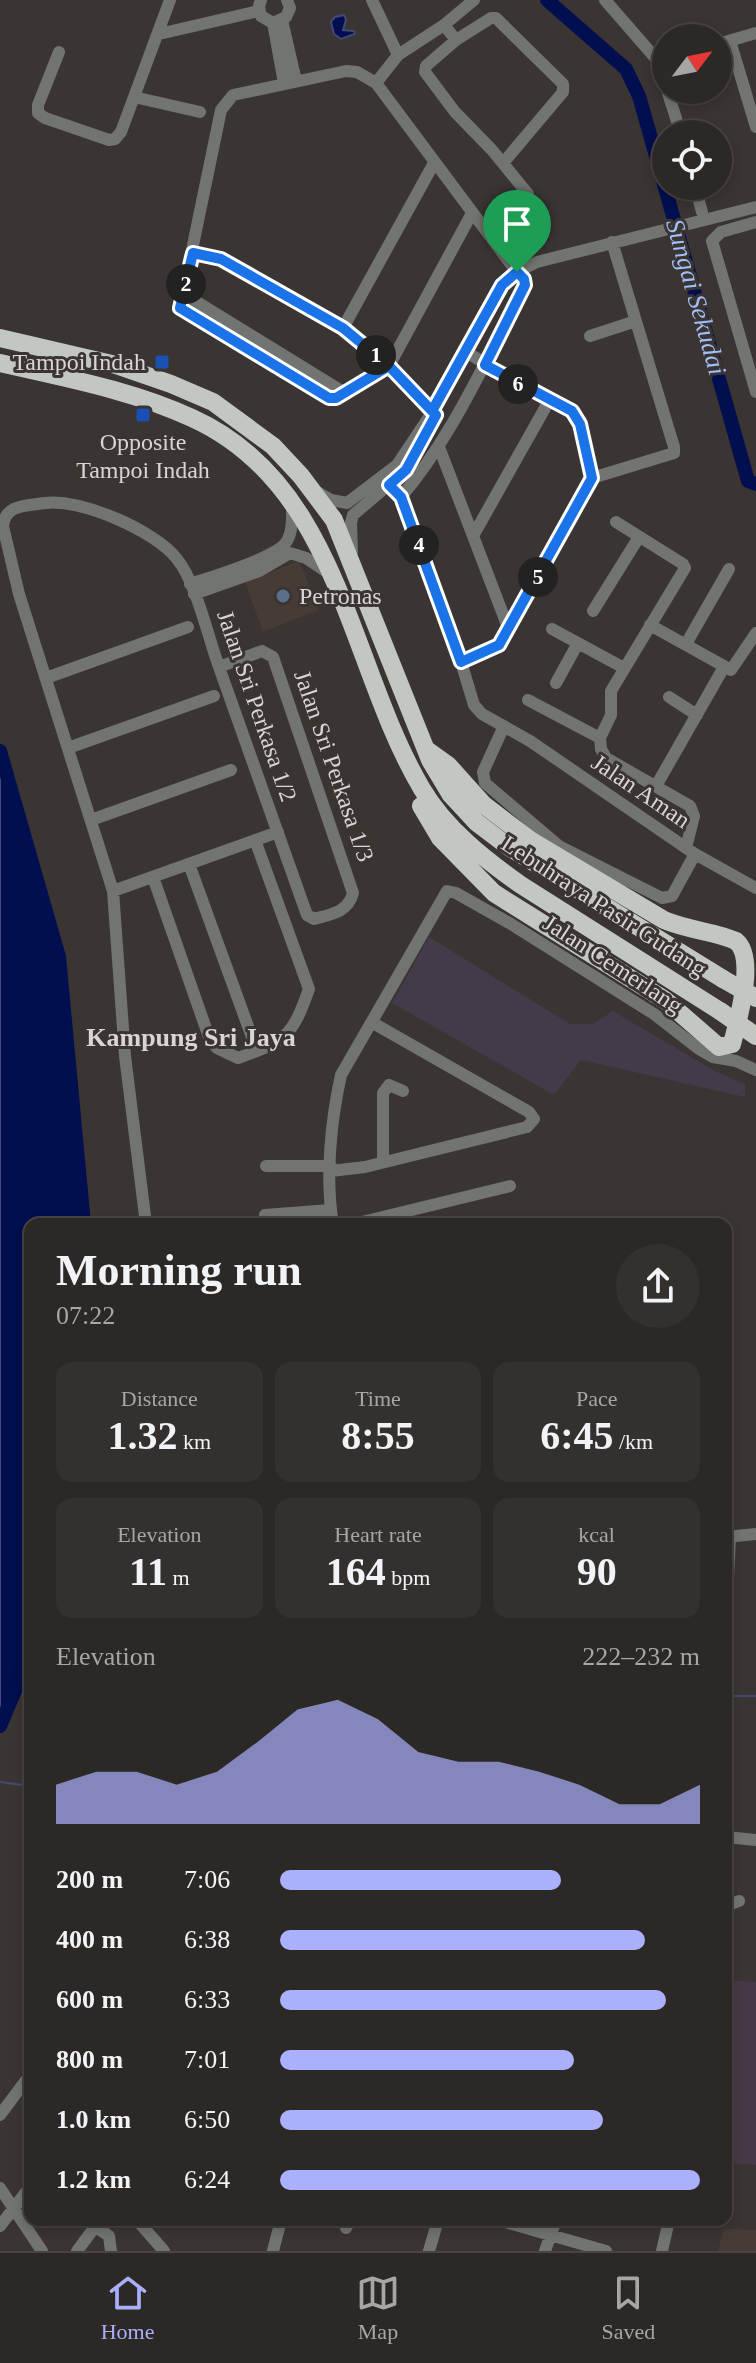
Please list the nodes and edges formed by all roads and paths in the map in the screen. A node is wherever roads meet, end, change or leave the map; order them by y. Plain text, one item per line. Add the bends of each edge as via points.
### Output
1 (170, 0) edge
2 (303, 0) edge
3 (372, 0) edge
4 (474, 0) edge
5 (605, 0) edge
6 (288, 1) edge
7 (260, 6) edge
8 (278, 22) junction
9 (444, 25) junction
10 (756, 33) edge
11 (159, 34) junction
12 (456, 40) junction
13 (732, 40) edge
14 (652, 49) edge
15 (59, 52) dead end
16 (398, 55) junction
17 (732, 63) edge
18 (290, 82) junction
19 (376, 83) junction
20 (134, 97) junction
21 (200, 112) dead end
22 (756, 127) edge
23 (434, 163) junction
24 (503, 163) junction
25 (528, 194) dead end
26 (698, 200) edge
27 (756, 207) edge
28 (472, 213) junction
29 (701, 217) junction
30 (756, 222) edge
31 (612, 242) junction
32 (193, 253) junction
33 (517, 272) junction
34 (184, 294) junction
35 (636, 321) junction
36 (343, 328) junction
37 (590, 336) dead end
38 (0, 338) edge
39 (466, 352) junction
40 (0, 363) edge
41 (485, 365) junction
42 (389, 366) junction
43 (756, 392) edge
44 (340, 396) junction
45 (549, 401) junction
46 (434, 412) junction
47 (439, 447) junction
48 (592, 478) junction
49 (389, 485) junction
50 (311, 488) junction
51 (401, 497) junction
52 (292, 499) junction
53 (616, 522) dead end
54 (473, 536) junction
55 (639, 537) junction
56 (352, 563) junction
57 (729, 569) dead end
58 (330, 574) junction
59 (192, 589) junction
60 (593, 611) dead end
61 (650, 625) junction
62 (188, 627) dead end
63 (552, 629) dead end
64 (509, 630) junction
65 (756, 633) edge
66 (578, 643) junction
67 (686, 644) junction
68 (461, 662) junction
69 (219, 667) junction
70 (624, 668) junction
71 (729, 668) junction
72 (46, 678) junction
73 (556, 683) dead end
74 (214, 696) dead end
75 (669, 697) dead end
76 (528, 700) dead end
77 (697, 715) junction
78 (504, 726) junction
79 (600, 738) junction
80 (68, 748) junction
81 (425, 749) junction
82 (403, 754) junction
83 (231, 770) dead end
84 (656, 786) junction
85 (91, 820) junction
86 (278, 832) junction
87 (255, 840) junction
88 (691, 851) junction
89 (189, 864) junction
90 (153, 877) junction
91 (756, 888) edge
92 (113, 891) junction
93 (310, 919) joint
94 (756, 988) edge
95 (756, 998) edge
96 (373, 1023) junction
97 (756, 1033) edge
98 (257, 1051) junction
99 (736, 1061) junction
100 (756, 1070) edge
101 (403, 1091) dead end
102 (383, 1162) junction
103 (266, 1166) dead end
104 (331, 1169) junction
105 (510, 1186) dead end
106 (330, 1210) junction
107 (265, 1215) dead end
108 (145, 1218) edge
109 (332, 1218) edge
110 (379, 1218) edge
111 (756, 1534) edge
112 (732, 1537) edge
113 (732, 1838) edge
114 (756, 1840) edge
115 (24, 2090) edge
116 (0, 2115) edge
117 (0, 2188) edge
118 (24, 2195) edge
119 (12, 2210) junction
120 (0, 2226) edge
121 (96, 2226) edge
122 (101, 2226) edge
123 (142, 2226) edge
124 (279, 2226) edge
125 (436, 2226) edge
126 (519, 2226) edge
127 (554, 2226) edge
128 (668, 2226) edge
129 (550, 2235) junction
130 (42, 2251) edge
131 (77, 2251) edge
132 (111, 2251) edge
133 (164, 2251) edge
134 (273, 2251) edge
135 (429, 2251) edge
136 (545, 2251) edge
137 (606, 2251) edge
138 (662, 2251) edge

1 - 11 street
2 - 6 street
3 - 16 street
4 - 9 street
5 - 14 street
6 - 8 street via 289,13
7 - 8 street via 264,19
7 - 11 street
8 - 18 street
9 - 12 street
9 - 16 street
10 - 13 street
11 - 20 street
12 - 24 street via 425,72
12 - 24 street via 496,18 563,84 563,92
15 - 20 street via 38,105 45,118 115,139
16 - 19 street
17 - 22 street
18 - 19 street via 346,71
18 - 32 street via 233,95 221,110
19 - 23 street
20 - 21 street
23 - 28 street
23 - 36 street
24 - 25 street
26 - 29 street
27 - 29 street
28 - 33 street
28 - 42 street
29 - 31 street
30 - 43 street via 721,232 712,241
31 - 33 street
31 - 35 street
32 - 34 street
32 - 36 street via 221,259
33 - 39 street via 502,285
33 - 41 street via 525,285
34 - 44 street
34 - 44 street via 180,308 329,398
35 - 37 street
35 - 48 street via 674,453
36 - 42 street
38 - 50 highway, Lebuhraya Pasir Gudang via 116,365 213,402 273,446
39 - 41 street
39 - 46 street
40 - 52 highway, Lebuhraya Pasir Gudang via 110,388 193,418 256,460
41 - 45 street
41 - 47 street
42 - 44 street
42 - 46 street
45 - 48 street via 572,411 580,424
45 - 54 street
46 - 49 street via 406,470
46 - 50 street via 397,465 347,503
47 - 51 street
47 - 54 street
48 - 64 street
49 - 51 street
49 - 56 street via 353,515
50 - 56 highway, Lebuhraya Pasir Gudang via 334,520
51 - 68 street
52 - 58 highway, Lebuhraya Pasir Gudang
52 - 59 street via 290,532 283,546
53 - 55 street
54 - 64 street
55 - 60 street
55 - 61 street via 685,566
56 - 81 highway, Lebuhraya Pasir Gudang
57 - 67 street
58 - 59 street via 290,553 259,571
58 - 82 highway, Lebuhraya Pasir Gudang
59 - 69 street, Jalan Sri Perkasa 1/2
59 - 72 street, Jalan Sri Perkasa 1/2 via 169,548 119,520 52,502 10,510 3,526
61 - 67 street
61 - 70 street
62 - 72 street
63 - 66 street
64 - 68 street via 499,645
65 - 71 street
66 - 70 street
66 - 73 street
67 - 71 street
68 - 78 street, Jalan Aman via 474,705
69 - 86 street, Jalan Sri Perkasa 1/2
69 - 93 street, Jalan Sri Perkasa 1/3 via 262,651 273,657 353,893 338,912
70 - 79 street via 611,691 611,715
71 - 77 street
72 - 80 street
74 - 80 street
75 - 77 street
76 - 79 street
77 - 84 street
78 - 88 street, Jalan Aman
78 - 88 street via 483,772 485,783 559,846 662,898 672,896
79 - 84 street via 606,758
80 - 85 street
81 - 82 highway via 530,840 664,920 737,941 750,954 753,968 732,1044 719,1047 665,1000 494,893 440,838 406,776
81 - 95 highway, Lebuhraya Pasir Gudang, bridge via 451,795 500,841
82 - 97 highway, Lebuhraya Pasir Gudang, bridge via 441,816 494,866
83 - 85 street
84 - 88 street via 693,811
85 - 92 street
86 - 87 street, Jalan Sri Perkasa 1/2
86 - 93 street, Jalan Sri Perkasa 1/2
87 - 89 street, Jalan Sri Perkasa 1/2
87 - 98 street via 309,989 289,1034
88 - 91 street, Jalan Aman
89 - 90 street, Jalan Sri Perkasa 1/2
89 - 98 street
90 - 92 street, Jalan Sri Perkasa 1/2
90 - 98 street via 210,1040 238,1058
92 - 108 street via 125,1056
94 - 99 street via 736,1045
96 - 99 street, Jalan Cemerlang via 447,891 511,924 654,1014 699,1049
96 - 102 street via 534,1119 527,1127
96 - 104 street via 341,1075
99 - 100 street, Jalan Cemerlang
101 - 102 street via 389,1085 383,1093
102 - 104 street
103 - 104 street
104 - 106 street
105 - 110 street
106 - 107 street
106 - 109 street
111 - 112 street
113 - 114 street
115 - 116 street
117 - 119 street
118 - 119 street
119 - 120 street
119 - 130 street
121 - 131 street
122 - 132 street
123 - 133 street
124 - 134 street
125 - 135 street
126 - 129 street
127 - 129 street
128 - 138 street
129 - 136 street
129 - 137 street

